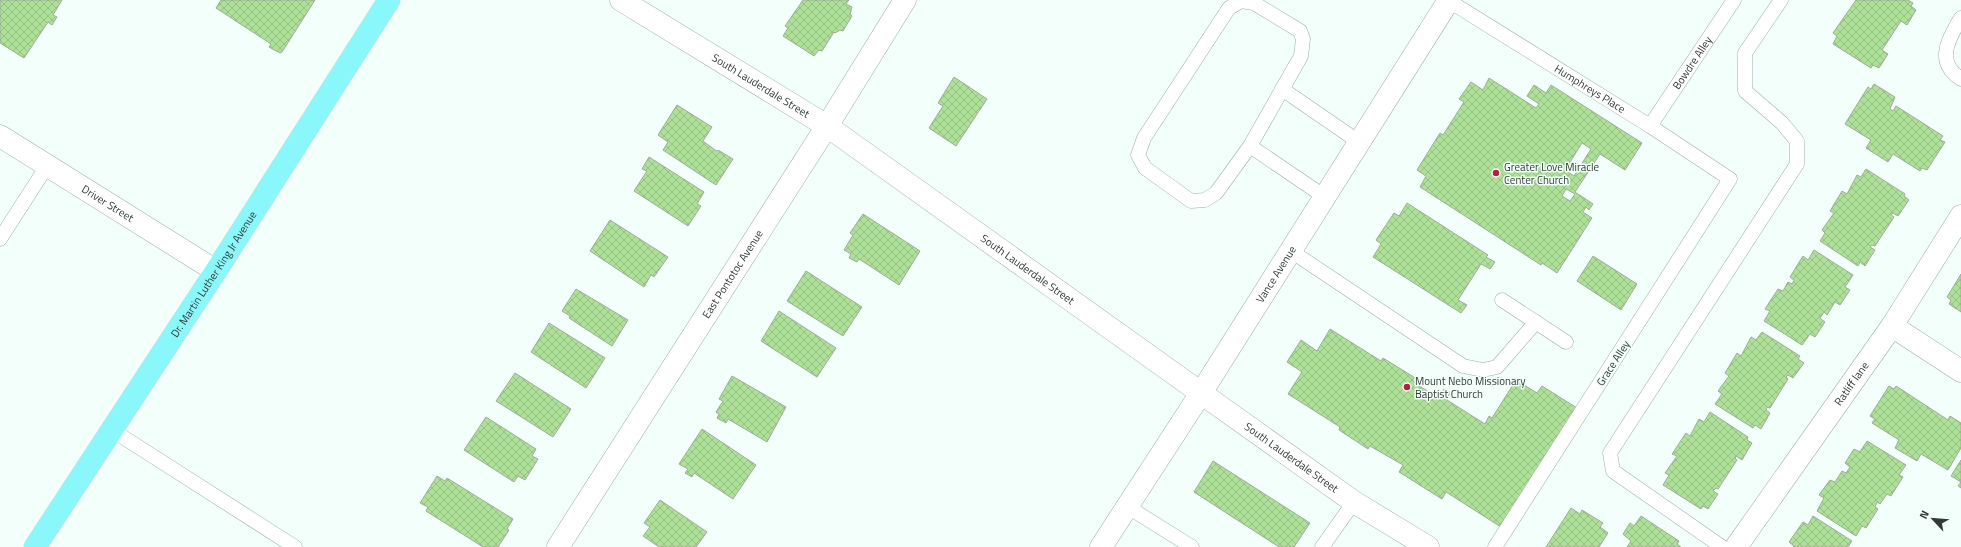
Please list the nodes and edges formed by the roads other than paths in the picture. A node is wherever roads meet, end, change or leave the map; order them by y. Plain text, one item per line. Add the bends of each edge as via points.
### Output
1 (390, 0) edge
2 (621, 0) edge
3 (905, 0) edge
4 (1734, 0) edge
5 (1780, 0) edge
6 (1449, 1) edge
7 (1961, 18) edge
8 (1961, 79) edge
9 (1282, 89) junction
10 (827, 126) junction
11 (1650, 126) junction
12 (0, 136) edge
13 (1359, 142) junction
14 (1250, 146) junction
15 (47, 166) junction
16 (1730, 179) joint
17 (1325, 197) junction
18 (1961, 216) edge
19 (0, 240) edge
20 (1291, 251) junction
21 (216, 271) junction
22 (1502, 300) dead end
23 (1536, 322) junction
24 (1892, 326) junction
25 (1566, 342) dead end
26 (1961, 371) edge
27 (1201, 393) junction
28 (112, 430) junction
29 (1354, 502) junction
30 (1128, 507) junction
31 (1735, 546) edge
32 (36, 547) edge
33 (295, 547) edge
34 (558, 547) edge
35 (1101, 547) edge
36 (1192, 547) edge
37 (1322, 547) edge
38 (1428, 547) edge
39 (1495, 547) edge

1 - 21 main road, Dr. Martin Luther King Jr Avenue
2 - 10 street, South Lauderdale Street
3 - 10 street, East Pontotoc Avenue
4 - 11 lane, Bowdre Alley
5 - 31 lane via 1745,53 1745,90 1782,123 1797,141 1797,164 1610,453 1613,471
6 - 11 lane, Humphreys Place
6 - 13 street, Vance Avenue
7 - 8 lane via 1950,36 1945,55 1952,74
9 - 13 lane
9 - 14 lane
9 - 14 lane via 1301,56 1303,39 1300,31 1254,3 1241,1 1229,8 1144,138 1138,155 1145,168 1191,201 1205,200 1216,193
10 - 27 street, South Lauderdale Street
10 - 34 street, East Pontotoc Avenue
11 - 16 lane, Humphreys Place
12 - 15 street, Driver Street
13 - 17 street, Vance Avenue
14 - 17 lane
15 - 19 lane
15 - 21 street, Driver Street
16 - 39 lane, Grace Alley
17 - 20 street, Vance Avenue
18 - 24 street, Ratliff lane
20 - 23 lane via 1463,366 1483,370 1497,367
20 - 27 street, Vance Avenue
21 - 28 main road, Dr. Martin Luther King Jr Avenue
22 - 23 lane
23 - 25 lane
24 - 26 street
24 - 31 street, Ratliff lane
27 - 29 street, South Lauderdale Street
27 - 30 street, Vance Avenue
28 - 32 main road, Dr. Martin Luther King Jr Avenue
28 - 33 lane
29 - 37 lane
29 - 38 street, South Lauderdale Street
30 - 35 street, Vance Avenue
30 - 36 lane

